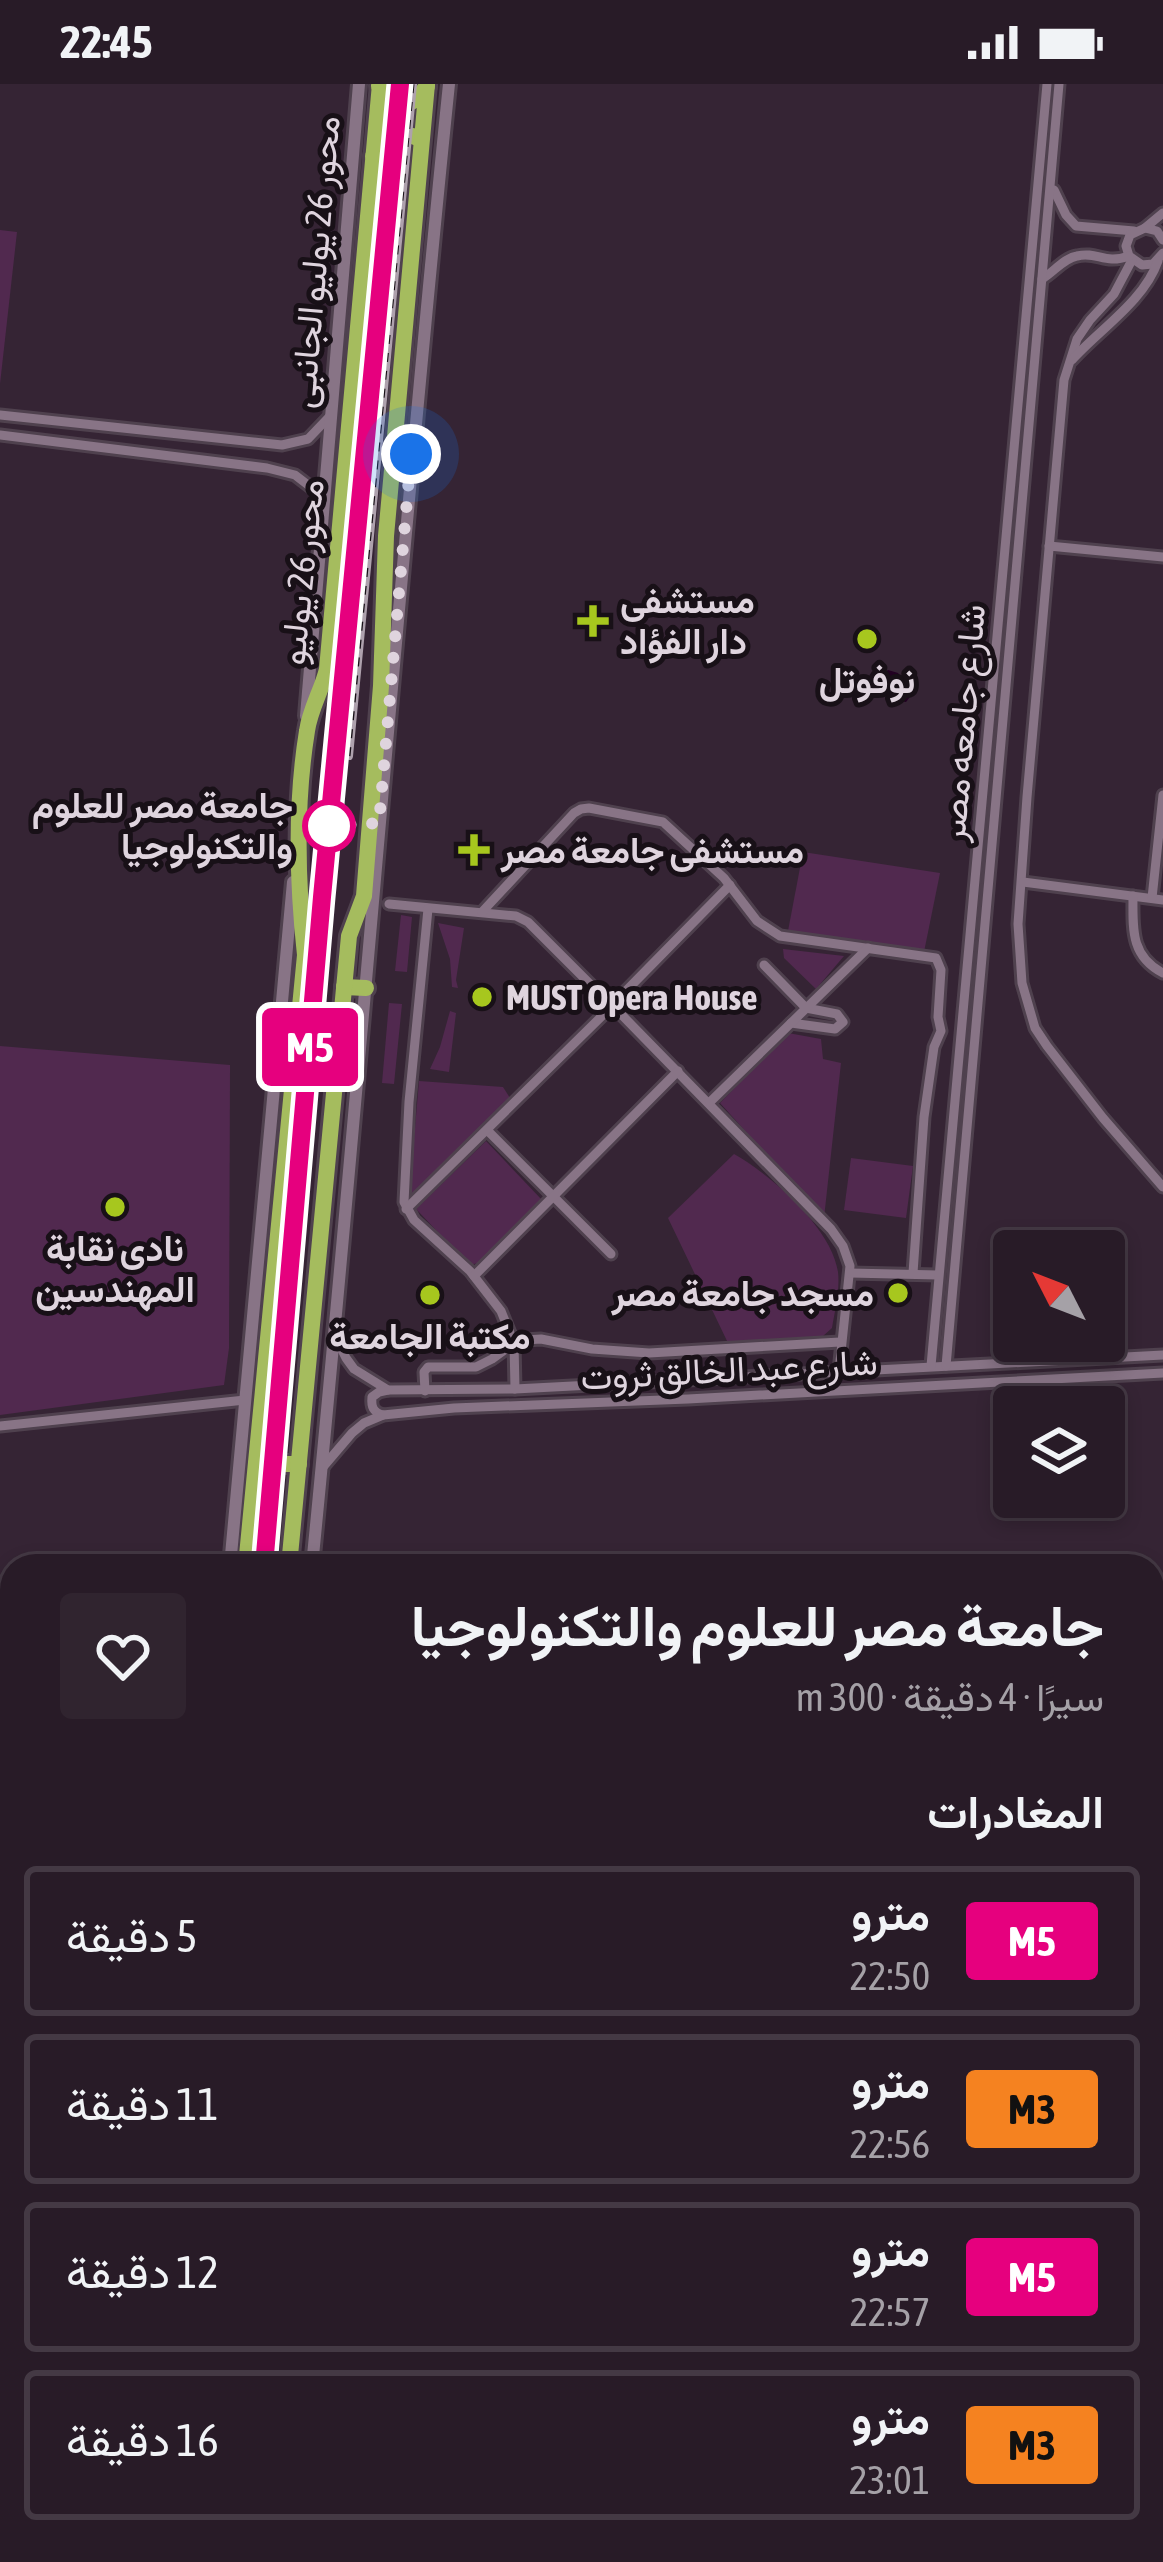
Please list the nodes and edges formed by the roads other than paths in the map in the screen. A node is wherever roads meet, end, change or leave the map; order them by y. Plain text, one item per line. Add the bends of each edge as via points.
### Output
1 (359, 84) edge
2 (449, 84) edge
3 (1047, 84) edge
4 (1059, 84) edge
5 (379, 85) edge
6 (427, 85) edge
7 (421, 140) junction
8 (373, 156) junction
9 (1051, 179) junction
10 (1163, 213) edge
11 (1140, 230) junction
12 (1163, 240) edge
13 (1160, 257) edge
14 (1131, 258) junction
15 (1042, 279) junction
16 (1069, 364) junction
17 (331, 414) junction
18 (0, 416) edge
19 (0, 435) edge
20 (326, 498) junction
21 (1049, 546) junction
22 (1163, 556) edge
23 (307, 731) junction
24 (379, 763) junction
25 (1163, 795) edge
26 (1023, 882) junction
27 (730, 885) junction
28 (1133, 896) junction
29 (1158, 899) edge
30 (389, 904) dead end
31 (428, 909) junction
32 (482, 912) junction
33 (868, 948) junction
34 (764, 965) dead end
35 (1163, 973) edge
36 (344, 987) junction
37 (366, 988) junction
38 (613, 1006) junction
39 (806, 1008) junction
40 (791, 1023) junction
41 (290, 1028) junction
42 (678, 1071) junction
43 (710, 1102) junction
44 (488, 1130) junction
45 (1163, 1187) edge
46 (553, 1196) junction
47 (406, 1209) junction
48 (610, 1254) dead end
49 (850, 1273) junction
50 (913, 1273) junction
51 (938, 1275) junction
52 (474, 1276) junction
53 (332, 1329) junction
54 (514, 1342) junction
55 (840, 1342) junction
56 (1163, 1355) edge
57 (931, 1366) junction
58 (946, 1366) junction
59 (838, 1371) junction
60 (1163, 1373) edge
61 (515, 1389) junction
62 (388, 1390) junction
63 (425, 1391) junction
64 (245, 1400) junction
65 (383, 1415) junction
66 (0, 1426) edge
67 (256, 1464) junction
68 (299, 1464) junction
69 (320, 1471) junction
70 (231, 1554) edge
71 (247, 1554) edge
72 (291, 1554) edge
73 (313, 1554) edge

1 - 17 main road, محور 26 يوليو الجانبى
2 - 24 main road
3 - 51 street, شارع جامعه مصر
4 - 9 street, شارع جامعه مصر
5 - 6 highway via 393,103 406,105
5 - 8 highway, محور 26 يوليو
6 - 7 highway
7 - 8 highway via 396,135
7 - 24 highway via 386,536
8 - 23 highway, محور 26 يوليو via 327,669
9 - 11 street via 1076,226
9 - 15 street, شارع جامعه مصر
10 - 11 street
11 - 12 street
11 - 14 street via 1126,245
13 - 14 street via 1148,266
13 - 16 street via 1149,280
14 - 15 street via 1076,256
14 - 16 street
15 - 58 street, شارع جامعه مصر
16 - 21 street
17 - 18 street via 308,439 282,445
17 - 20 main road, محور 26 يوليو الجانبى
19 - 20 street via 267,468 295,475
20 - 23 main road, محور 26 يوليو الجانبى
21 - 22 street
21 - 26 street
23 - 41 highway, محور 26 يوليو via 298,833 305,955
24 - 36 highway
24 - 37 main road
25 - 29 street
26 - 28 street
26 - 45 street via 1019,958 1035,1028
27 - 32 street via 663,822 581,808
27 - 33 street via 780,937
27 - 38 street
28 - 29 street
28 - 35 street via 1133,940
30 - 31 street
31 - 32 street
31 - 47 street
32 - 38 street via 528,922 602,996 599,1003
33 - 39 street
33 - 50 street via 941,964 941,1031 924,1117
34 - 39 street
36 - 37 highway
36 - 68 highway
37 - 53 main road
38 - 42 street
38 - 44 street
39 - 40 street
39 - 40 street via 843,1022 835,1029
40 - 43 street
41 - 64 main road
41 - 67 highway, محور 26 يوليو
42 - 43 street
42 - 46 street
43 - 49 street via 831,1229
44 - 46 street
44 - 47 street
46 - 48 street
46 - 52 street
47 - 52 street
49 - 50 street
49 - 55 street
50 - 51 street
51 - 57 street, شارع جامعه مصر
52 - 54 street
53 - 62 street via 355,1369
53 - 69 main road
54 - 55 street via 649,1353
54 - 61 street
54 - 63 street via 476,1367 428,1367
55 - 59 street
56 - 58 street, شارع عبد الخالق ثروت
57 - 58 street, شارع عبد الخالق ثروت
57 - 59 street, شارع عبد الخالق ثروت
59 - 61 street, شارع عبد الخالق ثروت
60 - 65 street, شارع عبد الخالق ثروت
61 - 63 street, شارع عبد الخالق ثروت
62 - 63 street, شارع عبد الخالق ثروت
62 - 65 street via 372,1397
64 - 66 street
64 - 70 main road
65 - 69 street via 352,1433
67 - 68 highway
67 - 71 highway, محور 26 يوليو
68 - 72 highway
69 - 73 main road

